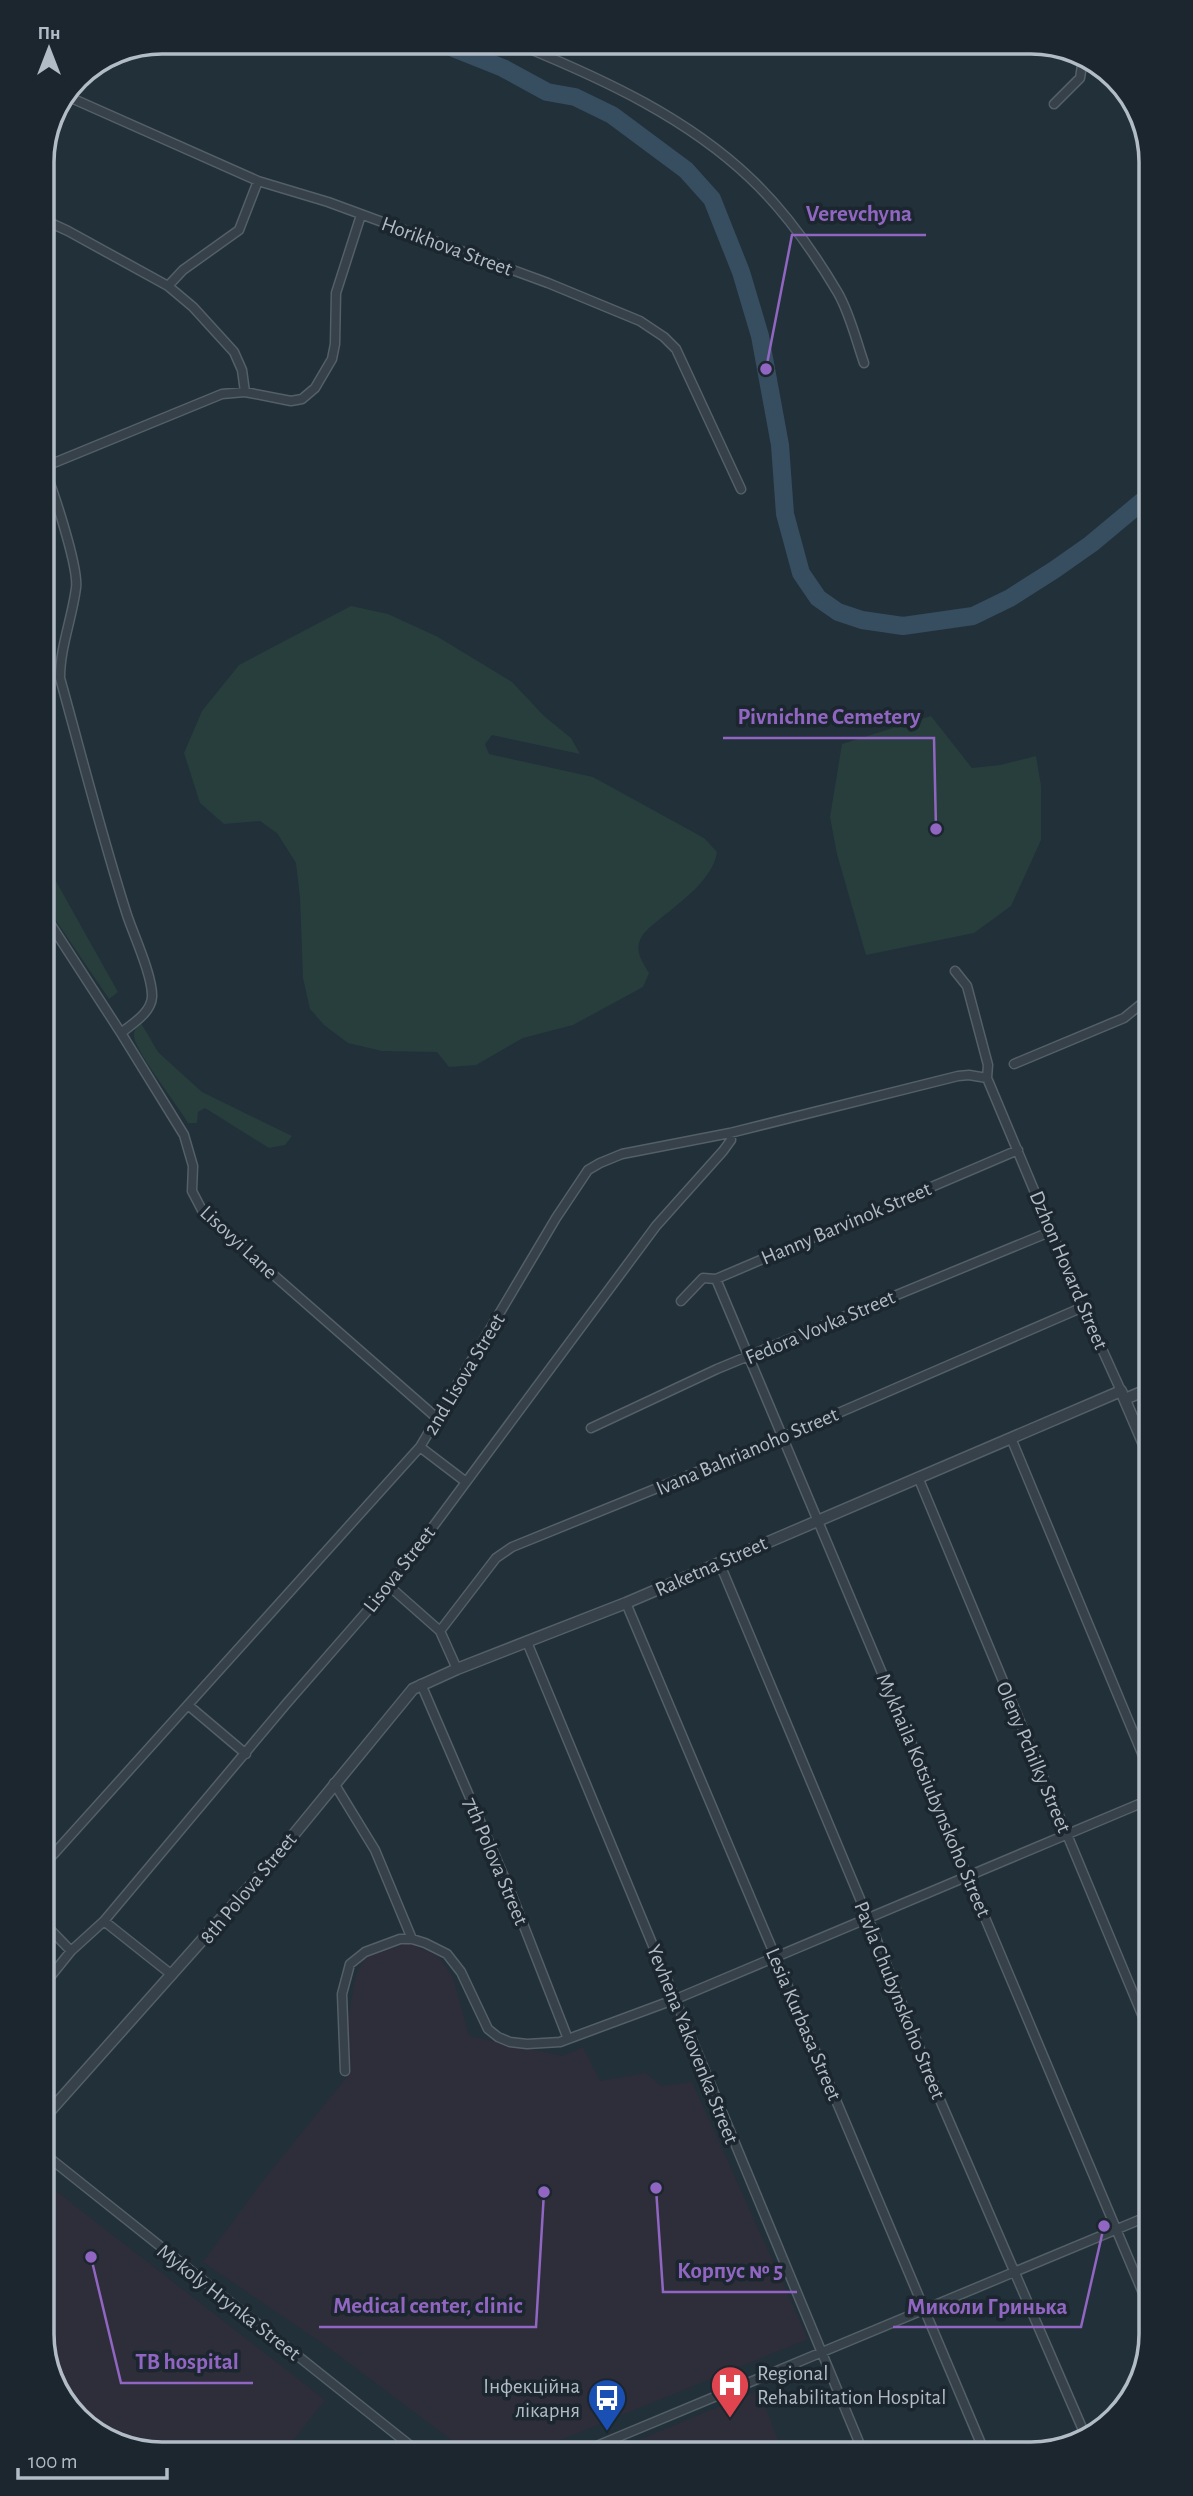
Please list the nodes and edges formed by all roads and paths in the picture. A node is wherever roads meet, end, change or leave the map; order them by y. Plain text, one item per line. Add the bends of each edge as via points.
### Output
1 (542, 54) edge
2 (1082, 67) edge
3 (75, 100) edge
4 (1055, 104) dead end
5 (258, 181) junction
6 (361, 215) junction
7 (54, 225) edge
8 (168, 286) junction
9 (863, 363) dead end
10 (245, 392) junction
11 (54, 462) edge
12 (741, 489) dead end
13 (54, 495) edge
14 (54, 929) edge
15 (955, 971) dead end
16 (1139, 1006) edge
17 (121, 1032) junction
18 (1014, 1064) dead end
19 (987, 1078) junction
20 (730, 1133) junction
21 (1018, 1150) junction
22 (1052, 1231) junction
23 (716, 1279) junction
24 (681, 1301) dead end
25 (1083, 1307) junction
26 (749, 1357) junction
27 (1139, 1391) edge
28 (1123, 1395) junction
29 (438, 1419) junction
30 (591, 1428) dead end
31 (1139, 1433) edge
32 (783, 1437) junction
33 (1011, 1438) junction
34 (420, 1447) junction
35 (918, 1477) junction
36 (466, 1482) junction
37 (817, 1520) junction
38 (719, 1562) junction
39 (389, 1586) junction
40 (626, 1603) junction
41 (440, 1631) junction
42 (527, 1642) junction
43 (457, 1669) junction
44 (421, 1684) junction
45 (188, 1705) junction
46 (1139, 1745) edge
47 (246, 1754) junction
48 (334, 1783) junction
49 (1139, 1804) edge
50 (1067, 1836) junction
51 (54, 1854) edge
52 (968, 1875) junction
53 (868, 1918) junction
54 (104, 1921) junction
55 (54, 1933) edge
56 (412, 1938) junction
57 (71, 1951) junction
58 (775, 1956) junction
59 (54, 1972) edge
60 (172, 1975) junction
61 (676, 1999) junction
62 (1139, 2007) edge
63 (568, 2039) junction
64 (345, 2071) dead end
65 (54, 2107) edge
66 (54, 2162) edge
67 (1139, 2220) edge
68 (1116, 2230) junction
69 (1015, 2270) junction
70 (1139, 2284) edge
71 (925, 2309) junction
72 (821, 2351) junction
73 (1082, 2428) edge
74 (407, 2442) edge
75 (606, 2442) edge
76 (859, 2442) edge
77 (980, 2442) edge

1 - 9 street via 661,112 750,178 790,223 839,294
2 - 4 street via 1080,78
3 - 5 street, Horikhova Street
5 - 6 street, Horikhova Street
5 - 8 street via 239,230
6 - 10 street via 336,293 332,359 315,388 291,401
6 - 12 street, Horikhova Street via 548,283 640,321 664,337 676,349
7 - 8 street
8 - 10 street via 234,352
10 - 11 street via 222,394
13 - 17 street via 77,580 60,657 60,678 151,989 148,1008
14 - 17 street, Lisovyi Lane
15 - 19 street, Dzhon Hovard Street via 967,986 988,1065
16 - 18 street via 1124,1018
17 - 29 street, Lisovyi Lane via 184,1135 193,1166 192,1191 204,1214
19 - 20 street, 2nd Lisova Street via 958,1076
19 - 21 street, Dzhon Hovard Street
20 - 29 street, 2nd Lisova Street via 622,1154 588,1170
20 - 36 street, Lisova Street via 723,1151 656,1226
21 - 22 street, Dzhon Hovard Street
21 - 23 street, Hanny Barvinok Street
22 - 25 street, Dzhon Hovard Street
22 - 26 street, Fedora Vovka Street
23 - 24 street, Hanny Barvinok Street via 700,1280
23 - 26 street, Mykhaila Kotsiubynskoho Street
25 - 28 street, Dzhon Hovard Street
25 - 32 street, Ivana Bahrianoho Street
26 - 30 street, Fedora Vovka Street
26 - 32 street, Mykhaila Kotsiubynskoho Street
27 - 28 street, Raketna Street
28 - 31 street, Dzhon Hovard Street
28 - 33 street, Raketna Street
29 - 34 street, 2nd Lisova Street
32 - 37 street, Mykhaila Kotsiubynskoho Street
32 - 41 street, Ivana Bahrianoho Street via 503,1552
33 - 35 street, Raketna Street
33 - 46 street
34 - 36 street
34 - 45 street, 2nd Lisova Street
35 - 37 street, Raketna Street
35 - 50 street, Oleny Pchilky Street
36 - 39 street, Lisova Street
37 - 38 street, Raketna Street
37 - 52 street, Mykhaila Kotsiubynskoho Street
38 - 40 street, Raketna Street
38 - 53 street, Pavla Chubynskoho Street
39 - 41 street
39 - 47 street, Lisova Street
40 - 42 street, Raketna Street
40 - 58 street, Lesia Kurbasa Street
41 - 43 street
42 - 43 street, Raketna Street
42 - 61 street, Yevhena Yakovenka Street
43 - 44 street, Raketna Street
44 - 48 street, Raketna Street via 400,1702
44 - 63 street, 7th Polova Street
45 - 47 street
45 - 51 street, 2nd Lisova Street
47 - 54 street, Lisova Street
48 - 56 street via 375,1850
48 - 60 street, 8th Polova Street
49 - 50 street
50 - 52 street
50 - 62 street, Oleny Pchilky Street
52 - 53 street
52 - 68 street, Mykhaila Kotsiubynskoho Street
53 - 58 street
53 - 69 street, Pavla Chubynskoho Street via 940,2100
54 - 57 street, Lisova Street
54 - 60 street
55 - 57 street
56 - 63 street via 447,1954 461,1972 488,2029 498,2037 527,2044
56 - 64 street via 366,1952 350,1964 342,1994
57 - 59 street, Lisova Street
58 - 61 street
58 - 71 street, Lesia Kurbasa Street
60 - 65 street, 8th Polova Street
61 - 63 street
61 - 72 street, Yevhena Yakovenka Street
66 - 74 street, Mykoly Hrynka Street
67 - 68 street
68 - 69 street
68 - 70 street, Mykhaila Kotsiubynskoho Street
69 - 71 street
69 - 73 street, Pavla Chubynskoho Street
71 - 72 street
71 - 77 street, Lesia Kurbasa Street
72 - 75 street
72 - 76 street, Yevhena Yakovenka Street

